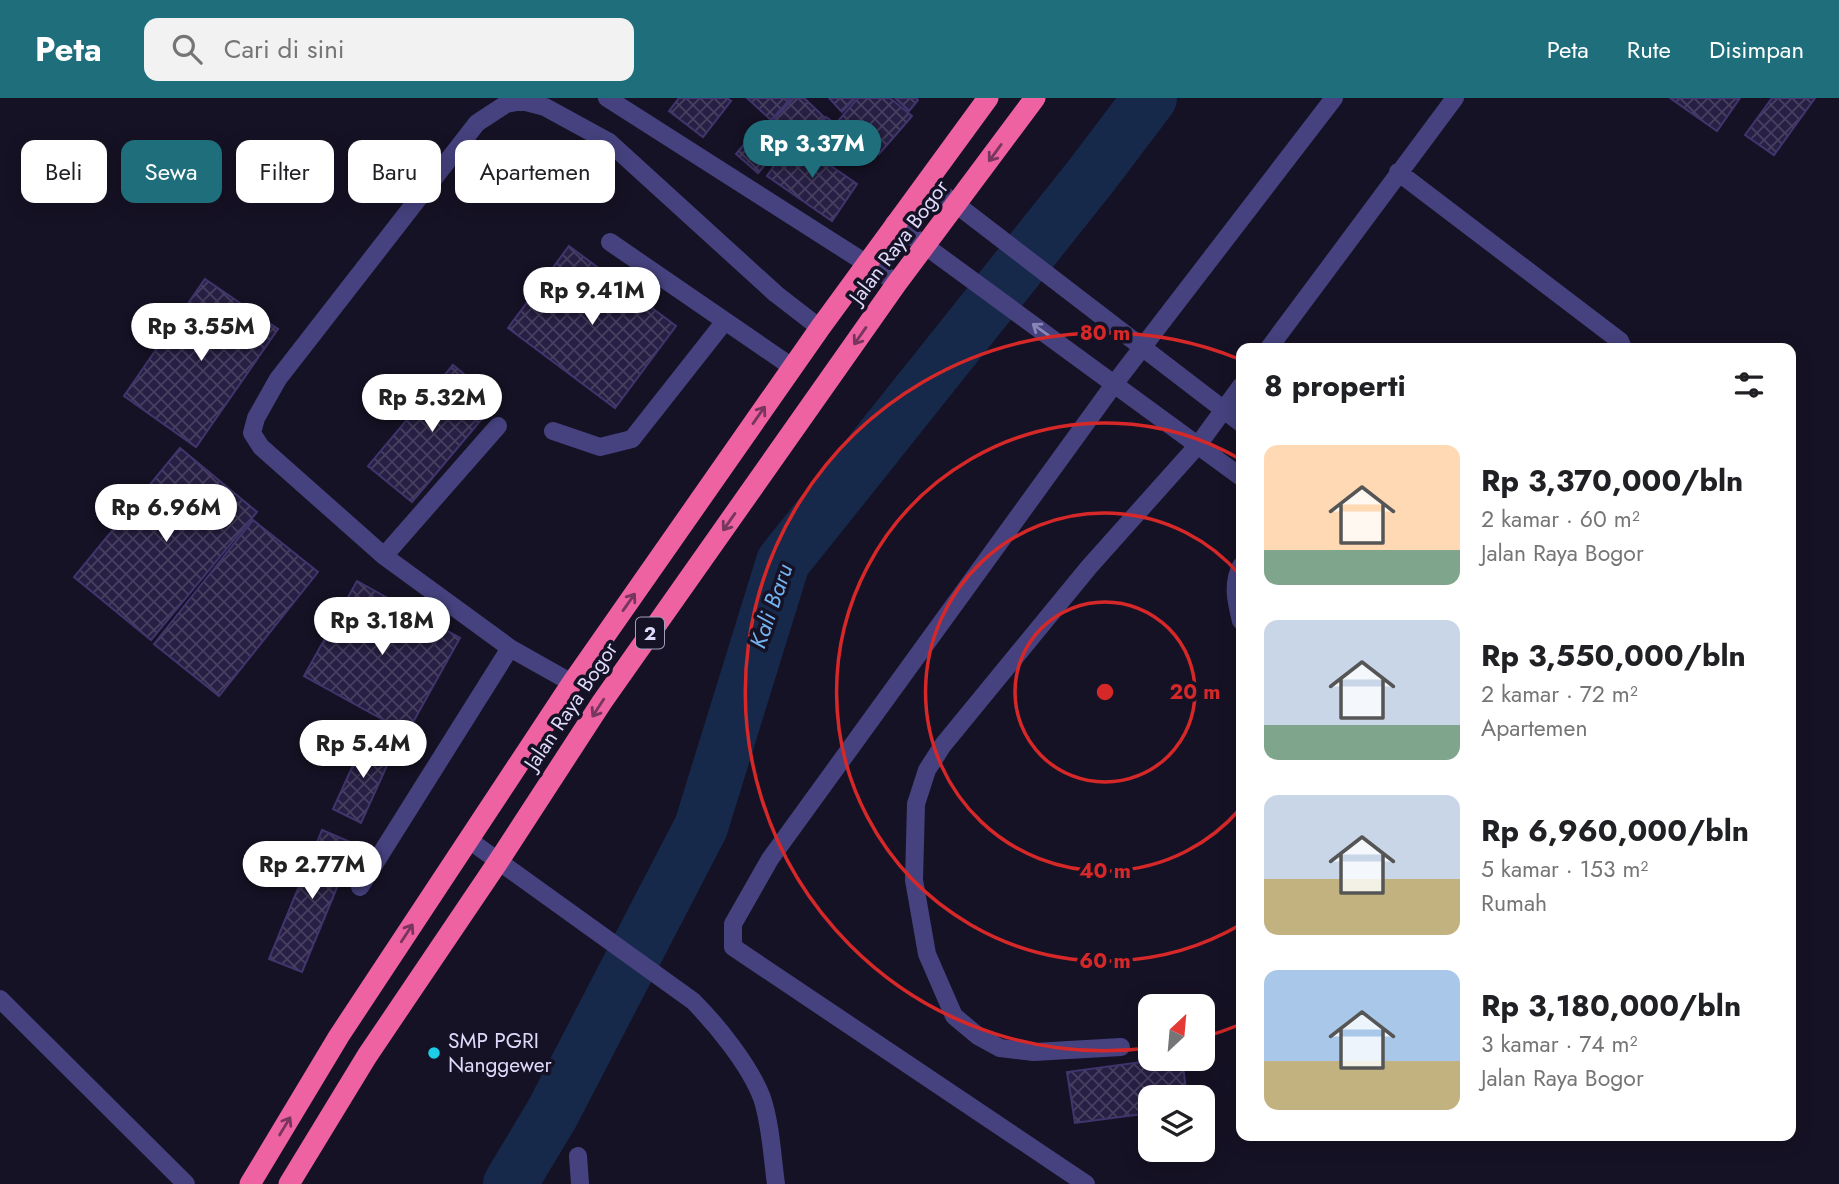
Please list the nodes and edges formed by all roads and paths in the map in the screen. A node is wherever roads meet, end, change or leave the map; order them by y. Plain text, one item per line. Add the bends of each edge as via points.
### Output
1 (607, 98) edge
2 (988, 98) edge
3 (1035, 98) edge
4 (1334, 98) edge
5 (1455, 98) edge
6 (1398, 172) junction
7 (927, 182) junction
8 (966, 211) junction
9 (894, 223) junction
10 (610, 242) dead end
11 (934, 252) junction
12 (866, 263) junction
13 (897, 284) junction
14 (725, 321) junction
15 (820, 328) junction
16 (1273, 343) edge
17 (1620, 343) edge
18 (1144, 347) junction
19 (792, 367) junction
20 (1115, 383) junction
21 (1236, 393) edge
22 (1223, 410) junction
23 (1236, 419) edge
24 (498, 426) dead end
25 (553, 431) dead end
26 (1198, 445) junction
27 (1236, 473) edge
28 (384, 555) junction
29 (510, 648) junction
30 (572, 682) junction
31 (469, 840) junction
32 (498, 862) junction
33 (360, 887) dead end
34 (0, 999) edge
35 (1121, 1047) dead end
36 (578, 1156) dead end
37 (186, 1184) edge
38 (250, 1184) edge
39 (289, 1184) edge
40 (580, 1184) edge
41 (776, 1184) edge
42 (1086, 1184) edge

1 - 12 street
2 - 7 highway, Jalan Raya Bogor / 2
3 -> 8 highway, Jalan Raya Bogor / 2
4 - 18 street
5 - 6 street
6 - 16 street
6 - 17 street
7 - 8 street
7 - 9 highway, Jalan Raya Bogor / 2
8 - 11 highway, Jalan Raya Bogor / 2
8 - 18 street
9 - 11 street
9 - 12 highway, Jalan Raya Bogor / 2
10 - 14 street
11 - 13 highway, Jalan Raya Bogor / 2
20 -> 11 street
12 - 13 street
12 - 15 highway, Jalan Raya Bogor / 2
13 -> 32 highway, Jalan Raya Bogor / 2 via 602,702
14 - 19 street
14 - 25 street via 632,439 600,447
15 - 19 highway, Jalan Raya Bogor / 2
15 - 28 street via 776,294 609,142 545,107 522,101 506,104 477,123 278,379 256,418 252,433 261,447
18 - 20 street
18 - 22 street
30 -> 19 highway, Jalan Raya Bogor / 2
20 - 26 street
20 - 42 street via 771,859 733,924 733,947
21 - 22 street
22 - 23 street
22 - 26 street
24 - 28 street
26 - 27 street
26 - 35 street via 943,745 927,770 916,804 914,880 927,954 954,1016 1000,1048 1034,1052
28 - 29 street
29 - 30 street
29 - 33 street
30 - 31 highway, Jalan Raya Bogor / 2
31 - 32 street
38 -> 31 highway, Jalan Raya Bogor / 2 via 339,1036
32 - 39 highway, Jalan Raya Bogor / 2 via 367,1056
32 - 41 street via 705,1013 762,1098
34 - 37 street
36 - 40 street

